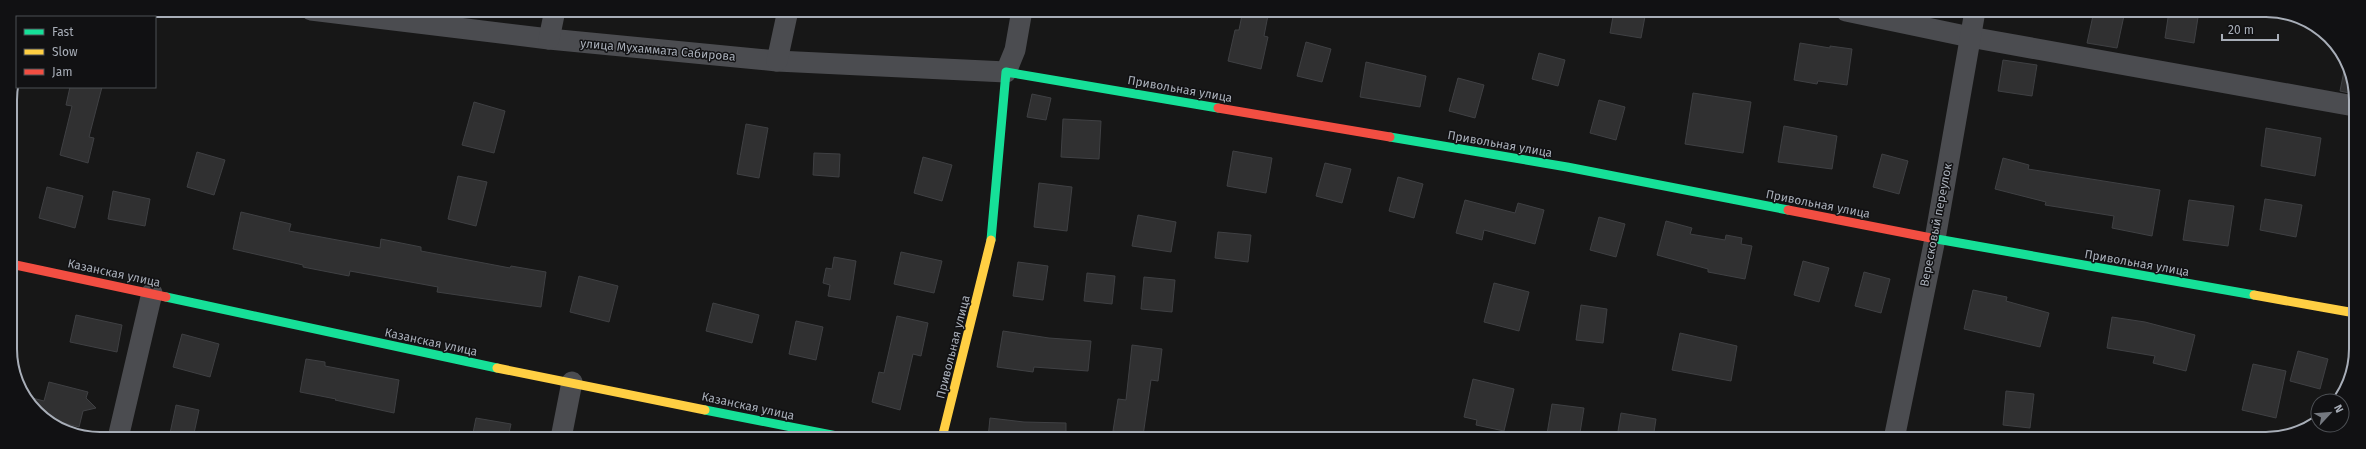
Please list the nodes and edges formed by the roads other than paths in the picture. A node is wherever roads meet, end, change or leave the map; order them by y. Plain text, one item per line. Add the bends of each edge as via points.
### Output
1 (372, 17) edge
2 (553, 17) edge
3 (786, 17) edge
4 (1021, 17) edge
5 (1875, 17) edge
6 (1974, 17) edge
7 (1970, 37) junction
8 (548, 40) junction
9 (777, 61) junction
10 (1006, 72) junction
11 (2349, 105) edge
12 (1935, 239) junction
13 (17, 265) edge
14 (152, 293) junction
15 (2349, 312) edge
16 (572, 382) junction
17 (119, 432) edge
18 (562, 432) edge
19 (818, 432) edge
20 (943, 432) edge
21 (1895, 432) edge

1 - 8 street, улица Мухаммата Сабирова
2 - 8 street
3 - 9 street
4 - 10 street via 1015,50
5 - 7 street
6 - 7 street, Вересковый переулок
7 - 11 street
7 - 12 street, Вересковый переулок
8 - 9 street, улица Мухаммата Сабирова
9 - 10 street, улица Мухаммата Сабирова
10 - 12 street, Привольная улица via 1567,167
10 - 20 street, Привольная улица via 991,240
12 - 15 street, Привольная улица
12 - 21 street, Вересковый переулок
13 - 14 street, Казанская улица
14 - 16 street, Казанская улица
14 - 17 street
16 - 18 street
16 - 19 street, Казанская улица

